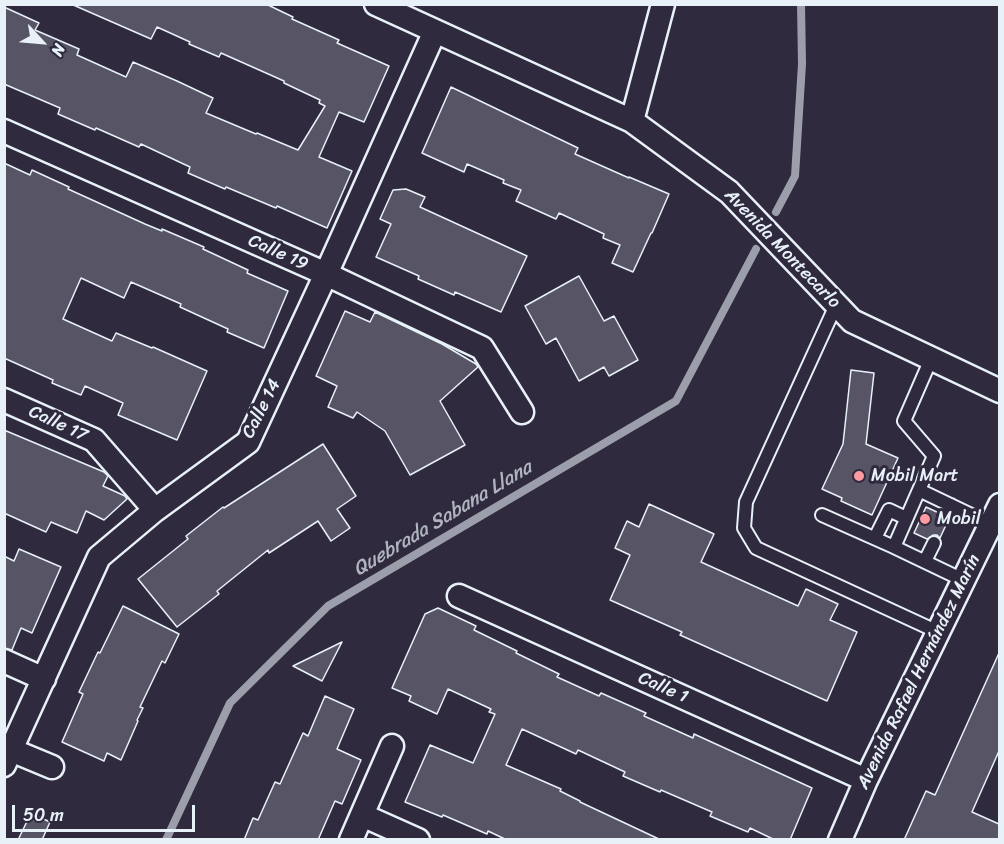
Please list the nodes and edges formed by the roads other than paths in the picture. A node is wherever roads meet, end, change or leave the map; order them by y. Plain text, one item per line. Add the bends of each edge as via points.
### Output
1 (376, 4) edge
2 (663, 4) edge
3 (435, 31) junction
4 (632, 121) junction
5 (4, 131) edge
6 (326, 274) junction
7 (836, 305) junction
8 (931, 359) junction
9 (999, 391) edge
10 (4, 400) edge
11 (522, 412) dead end
12 (920, 490) junction
13 (155, 510) junction
14 (822, 514) dead end
15 (995, 514) edge
16 (906, 518) junction
17 (875, 538) junction
18 (934, 543) dead end
19 (894, 547) junction
20 (925, 561) junction
21 (963, 579) junction
22 (459, 596) dead end
23 (938, 632) junction
24 (4, 661) edge
25 (44, 679) junction
26 (392, 746) dead end
27 (8, 758) edge
28 (52, 767) dead end
29 (866, 780) junction
30 (362, 815) junction
31 (351, 840) edge
32 (418, 840) edge
33 (840, 840) edge

1 - 3 street, Avenida Montecarlo
2 - 4 street
3 - 4 street, Avenida Montecarlo
3 - 6 street, Calle 14
4 - 7 street, Avenida Montecarlo via 729,192
5 - 6 street, Calle 19
6 - 11 street, Calle 19 via 482,348
6 - 13 street, Calle 14 via 248,442
7 - 8 street, Avenida Montecarlo via 852,321
7 - 23 lane via 746,502 744,528 756,548
8 - 9 street, Avenida Montecarlo
8 - 12 lane via 904,421 934,456
10 - 13 street, Calle 17 via 94,440
12 - 15 lane via 948,511
12 - 16 lane
13 - 25 street, Calle 14 via 99,557
14 - 17 lane
15 - 21 street, Avenida Rafael Hernández Marín
16 - 17 lane via 889,510
16 - 19 lane
17 - 19 lane
18 - 20 lane
19 - 20 lane
20 - 21 lane
21 - 23 street, Avenida Rafael Hernández Marín
22 - 29 street, Calle 1
23 - 29 street, Avenida Rafael Hernández Marín
24 - 25 street
25 - 27 street, Calle 14
26 - 30 street
27 - 28 street
29 - 33 street, Avenida Rafael Hernández Marín
30 - 31 street
30 - 32 street

